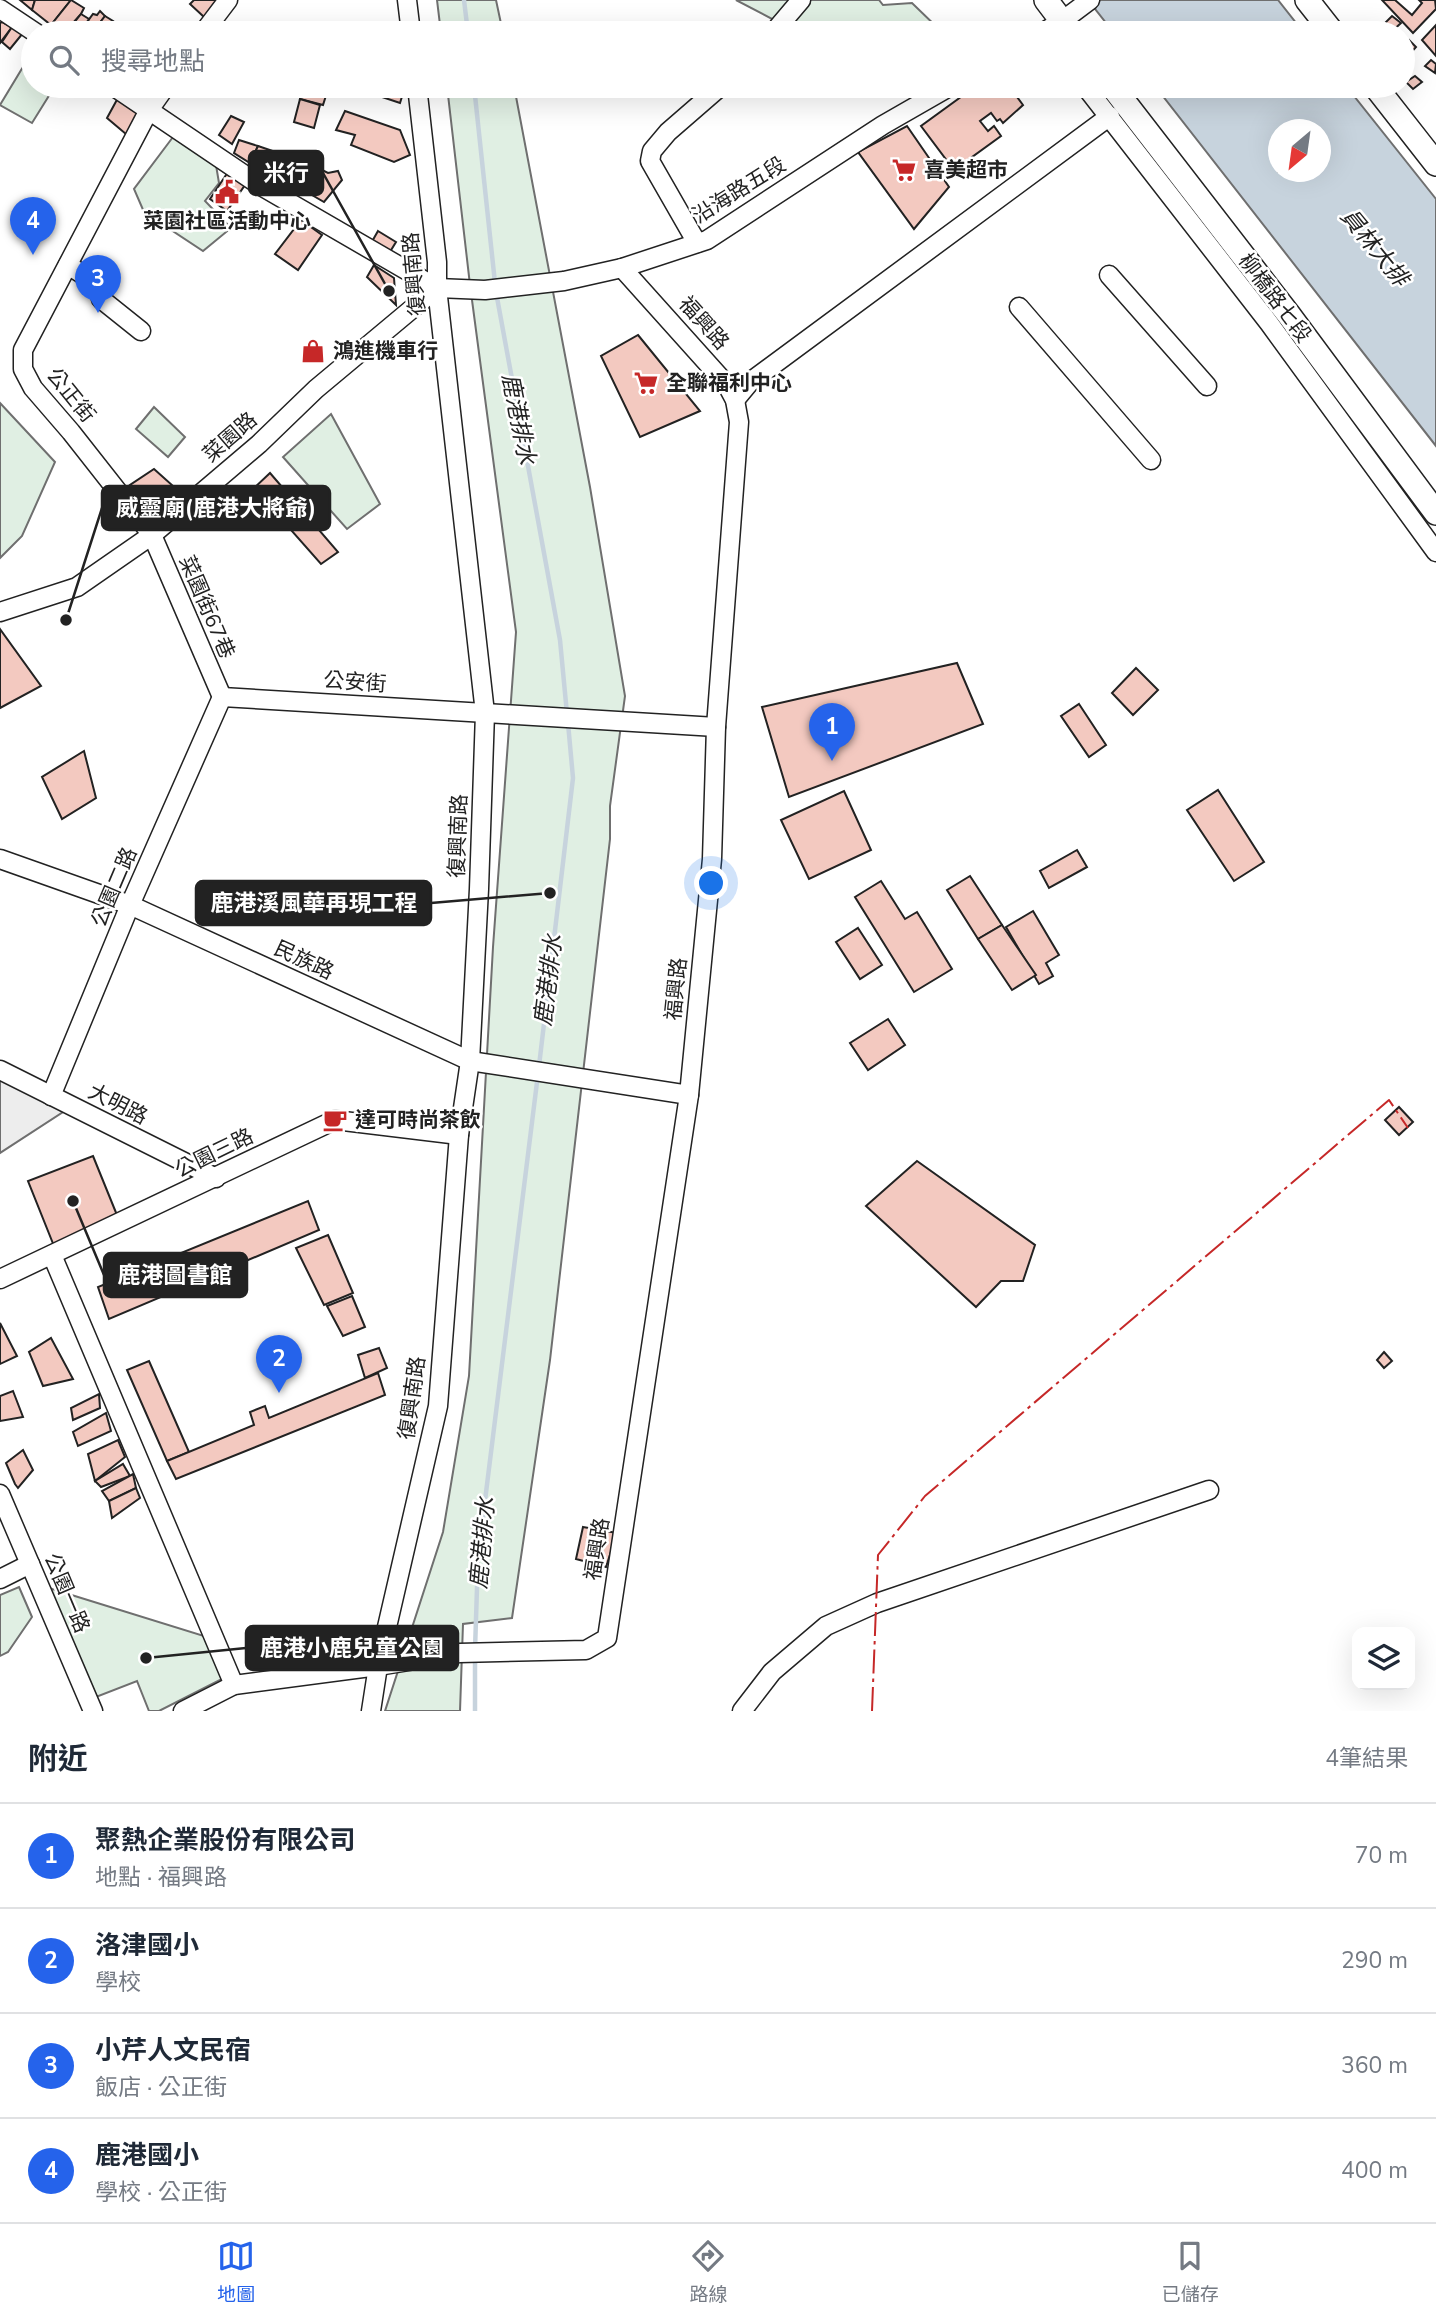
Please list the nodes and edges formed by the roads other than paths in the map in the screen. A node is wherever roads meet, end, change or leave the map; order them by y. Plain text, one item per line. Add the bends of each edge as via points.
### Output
1 (228, 0) edge
2 (407, 0) edge
3 (801, 0) edge
4 (1046, 0) edge
5 (1307, 0) edge
6 (1088, 1) edge
7 (0, 9) edge
8 (212, 21) edge
9 (410, 21) edge
10 (783, 21) edge
11 (1058, 21) edge
12 (1070, 21) edge
13 (1324, 21) edge
14 (21, 23) edge
15 (131, 98) edge
16 (158, 98) edge
17 (418, 98) edge
18 (706, 98) edge
19 (930, 98) edge
20 (1095, 98) edge
21 (1121, 98) edge
22 (1384, 98) edge
23 (149, 110) junction
24 (1110, 116) junction
25 (1436, 164) edge
26 (697, 243) junction
27 (68, 265) junction
28 (622, 268) junction
29 (1109, 275) dead end
30 (436, 288) junction
31 (1019, 307) dead end
32 (141, 331) dead end
33 (1207, 386) dead end
34 (735, 400) junction
35 (1151, 460) dead end
36 (1436, 513) edge
37 (152, 535) junction
38 (1436, 552) edge
39 (0, 612) edge
40 (222, 697) junction
41 (485, 713) junction
42 (716, 727) junction
43 (1, 860) edge
44 (130, 905) junction
45 (470, 1061) junction
46 (0, 1070) edge
47 (689, 1095) junction
48 (51, 1096) junction
49 (459, 1135) junction
50 (216, 1178) junction
51 (52, 1255) junction
52 (0, 1279) edge
53 (1209, 1490) dead end
54 (0, 1494) edge
55 (30, 1564) junction
56 (0, 1579) edge
57 (378, 1666) junction
58 (234, 1685) junction
59 (93, 1711) edge
60 (183, 1711) edge
61 (370, 1711) edge
62 (742, 1711) edge

1 - 8 street
2 - 9 street
3 - 10 street
4 - 11 main road
5 - 13 main road
6 - 12 street
7 - 14 street
15 - 23 street
16 - 23 street, 公正街
17 - 30 street, 復興南路
18 - 26 street via 668,132 652,151 650,162
19 - 26 street, 沿海路五段
20 - 24 street
21 - 36 main road, 柳橋路七段
22 - 25 main road
23 - 27 street, 公正街
23 - 30 street via 261,186
24 - 34 street via 769,367
24 - 38 street
26 - 28 street, 沿海路五段
27 - 32 street via 99,285 101,299
27 - 37 street, 公正街 via 23,350 23,369 33,388
28 - 30 street, 沿海路五段 via 533,286
28 - 34 street, 福興路 via 727,385
29 - 33 street
30 - 37 street, 菜園路
30 - 41 street, 復興南路
31 - 35 street
34 - 42 street, 福興路 via 739,422
37 - 39 street, 菜園路 via 77,587
37 - 40 street, 菜園街67巷
40 - 41 street, 公安街
40 - 44 street, 公園二路
41 - 42 street, 公安街
41 - 45 street, 復興南路
42 - 47 street, 福興路 via 712,859
43 - 44 street, 民族路
44 - 45 street, 民族路
44 - 48 street, 公園二路
45 - 47 street, 民族路
45 - 49 street, 復興南路
46 - 48 street, 大明路
47 - 57 street, 福興路 via 607,1638 586,1650 458,1653
48 - 50 street, 大明路
49 - 50 street, 公園三路 via 335,1120
49 - 57 street, 復興南路 via 438,1406
50 - 51 street, 公園三路
51 - 52 street, 公園三路
51 - 58 street
53 - 62 street via 877,1603 826,1626 772,1672
54 - 55 street, 公園一路
55 - 56 street
55 - 59 street, 公園一路
57 - 58 street
57 - 61 street, 復興南路
58 - 60 street

